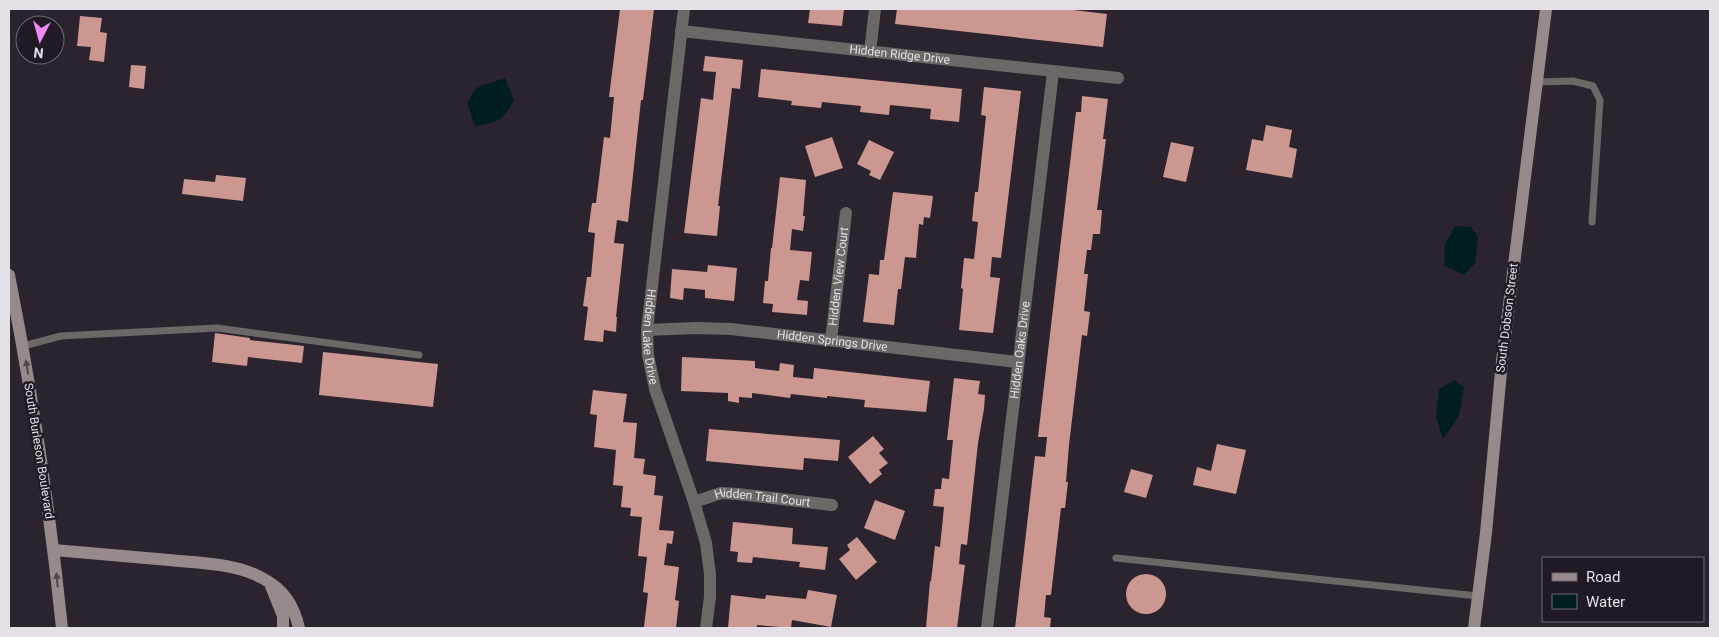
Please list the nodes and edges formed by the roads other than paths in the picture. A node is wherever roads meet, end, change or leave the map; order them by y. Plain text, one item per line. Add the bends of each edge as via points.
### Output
1 (684, 9) edge
2 (875, 9) edge
3 (1546, 9) edge
4 (681, 31) junction
5 (870, 52) junction
6 (1053, 72) junction
7 (1118, 78) dead end
8 (1536, 82) junction
9 (846, 213) dead end
10 (1592, 222) dead end
11 (9, 275) edge
12 (647, 330) junction
13 (831, 340) junction
14 (23, 346) junction
15 (419, 355) dead end
16 (1017, 362) junction
17 (694, 502) junction
18 (832, 505) dead end
19 (54, 550) junction
20 (1116, 558) dead end
21 (269, 581) junction
22 (1478, 596) junction
23 (292, 606) junction
24 (62, 628) edge
25 (283, 628) edge
26 (299, 628) edge
27 (307, 628) edge
28 (706, 628) edge
29 (986, 628) edge
30 (1474, 628) edge

1 - 4 street, Hidden Lake Drive
2 - 5 street
3 - 8 main road, South Dobson Street
4 - 5 street, Hidden Ridge Drive
4 - 12 street, Hidden Lake Drive
5 - 6 street, Hidden Ridge Drive
6 - 7 street, Hidden Ridge Drive
6 - 16 street, Hidden Oaks Drive
8 - 10 lane via 1586,84 1593,86 1600,100
8 - 22 main road, South Dobson Street via 1502,360
9 - 13 street, Hidden View Court
11 - 14 main road, South Burleson Boulevard
12 - 13 street, Hidden Springs Drive via 731,329
12 - 17 street, Hidden Lake Drive via 648,356 655,389
13 - 16 street, Hidden Springs Drive
14 - 15 lane via 61,336 217,328
19 -> 14 main road, South Burleson Boulevard
16 - 29 street, Hidden Oaks Drive
17 - 18 street, Hidden Trail Court via 721,493
17 - 28 street, Hidden Lake Drive via 706,543 710,574
19 - 21 main road via 208,564 249,571
24 -> 19 main road, South Burleson Boulevard
20 - 22 lane
21 - 23 main road
21 - 25 main road via 283,616
22 - 30 main road, South Dobson Street
23 - 26 main road
23 - 27 main road via 301,612

